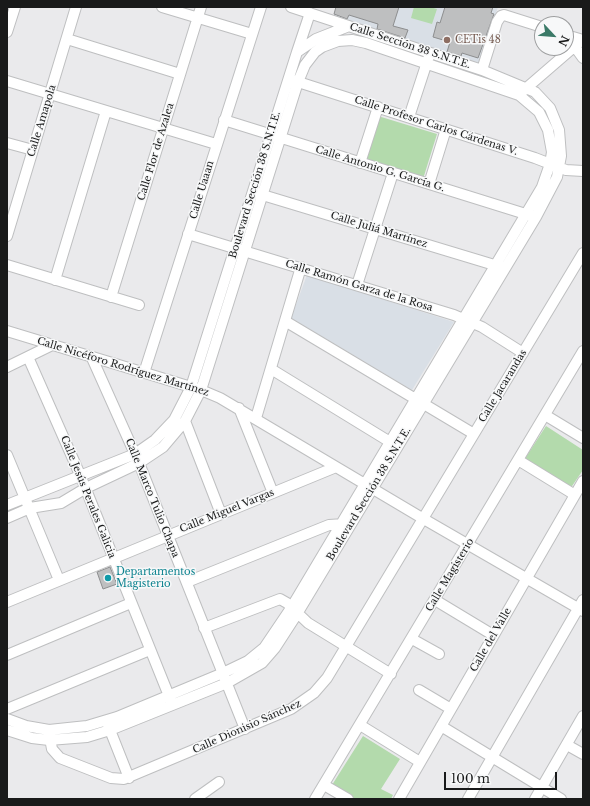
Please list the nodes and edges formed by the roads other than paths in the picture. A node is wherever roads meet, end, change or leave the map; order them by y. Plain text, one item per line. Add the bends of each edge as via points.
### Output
1 (15, 7) edge
2 (76, 7) edge
3 (162, 7) edge
4 (201, 7) edge
5 (260, 7) edge
6 (291, 7) edge
7 (310, 13) junction
8 (198, 18) junction
9 (534, 24) edge
10 (350, 26) junction
11 (7, 32) edge
12 (252, 34) junction
13 (67, 39) junction
14 (580, 42) edge
15 (330, 44) joint
16 (297, 52) junction
17 (428, 57) junction
18 (583, 58) edge
19 (482, 70) junction
20 (180, 74) junction
21 (293, 80) junction
22 (7, 81) edge
23 (528, 87) junction
24 (50, 94) junction
25 (519, 95) junction
26 (378, 107) junction
27 (106, 111) junction
28 (409, 117) junction
29 (224, 120) junction
30 (163, 128) junction
31 (446, 129) junction
32 (275, 136) junction
33 (7, 143) edge
34 (216, 144) junction
35 (33, 150) junction
36 (360, 163) junction
37 (555, 166) junction
38 (583, 171) edge
39 (393, 173) junction
40 (429, 184) junction
41 (258, 193) junction
42 (11, 206) edge
43 (531, 216) junction
44 (375, 229) junction
45 (188, 234) junction
46 (7, 236) edge
47 (240, 249) junction
48 (583, 253) edge
49 (7, 266) edge
50 (500, 267) junction
51 (301, 268) junction
52 (55, 280) junction
53 (357, 285) junction
54 (111, 297) junction
55 (138, 306) dead end
56 (285, 321) junction
57 (468, 321) junction
58 (7, 331) edge
59 (52, 345) junction
60 (583, 351) edge
61 (523, 353) junction
62 (28, 357) junction
63 (92, 358) junction
64 (7, 366) edge
65 (270, 369) junction
66 (144, 374) junction
67 (191, 387) junction
68 (201, 390) junction
69 (419, 401) junction
70 (239, 408) junction
71 (545, 415) junction
72 (256, 418) junction
73 (185, 421) junction
74 (474, 434) junction
75 (583, 438) edge
76 (393, 444) junction
77 (7, 455) edge
78 (137, 458) junction
79 (518, 460) junction
80 (336, 467) junction
81 (81, 477) junction
82 (583, 481) edge
83 (368, 486) junction
84 (86, 488) junction
85 (273, 493) junction
86 (575, 495) junction
87 (26, 498) junction
88 (7, 505) edge
89 (30, 508) junction
90 (221, 514) junction
91 (7, 518) edge
92 (422, 518) junction
93 (339, 524) junction
94 (350, 524) junction
95 (168, 536) junction
96 (468, 544) junction
97 (113, 558) junction
98 (526, 578) junction
99 (59, 580) junction
100 (187, 582) junction
101 (435, 600) junction
102 (7, 602) edge
103 (131, 604) junction
104 (582, 606) edge
105 (294, 611) junction
106 (204, 628) junction
107 (493, 635) junction
108 (412, 639) junction
109 (346, 647) junction
110 (150, 650) junction
111 (439, 654) dead end
112 (7, 655) edge
113 (391, 674) junction
114 (225, 678) junction
115 (419, 690) dead end
116 (171, 700) junction
117 (7, 709) edge
118 (451, 709) junction
119 (583, 716) edge
120 (7, 720) edge
121 (108, 725) junction
122 (360, 725) junction
123 (441, 726) junction
124 (245, 729) junction
125 (7, 730) edge
126 (49, 735) junction
127 (566, 745) junction
128 (583, 754) edge
129 (492, 757) junction
130 (420, 762) junction
131 (129, 778) junction
132 (219, 782) dead end
133 (324, 785) junction
134 (542, 788) junction
135 (195, 799) edge
136 (315, 799) edge
137 (348, 799) edge
138 (399, 799) edge
139 (468, 799) edge
140 (535, 799) edge
141 (561, 799) edge

1 - 11 street
2 - 13 street, Calle Amapola
3 - 8 street
4 - 8 street, Calle Flor de Azalea
5 - 12 street, Calle Uaaan
6 - 7 street, Calle Sección 38 S.N.T.E.
7 - 10 street, Calle Sección 38 S.N.T.E.
7 - 16 street, Boulevard Sección 38 S.N.T.E.
8 - 12 street
8 - 20 street, Calle Flor de Azalea
9 - 19 street via 504,15 500,17
10 - 16 street via 316,39
10 - 17 street, Calle Sección 38 S.N.T.E.
12 - 29 street, Calle Uaaan
13 - 20 street
13 - 24 street, Calle Amapola
14 - 18 street
14 - 23 street
15 - 17 street, Calle Sección 38 S.N.T.E. via 346,40 359,41
15 - 21 street, Boulevard Sección 38 S.N.T.E. via 315,52
16 - 21 street, Boulevard Sección 38 S.N.T.E.
17 - 19 street, Calle Sección 38 S.N.T.E.
17 - 25 street, Calle Sección 38 S.N.T.E.
17 - 28 street
19 - 23 street, Calle Sección 38 S.N.T.E.
20 - 30 street, Calle Flor de Azalea
21 - 26 street, Calle Profesor Carlos Cárdenas V.
21 - 32 street, Boulevard Sección 38 S.N.T.E.
22 - 24 street
23 - 25 street
23 - 37 street, Boulevard Sección 38 S.N.T.E. via 543,99 554,117 561,143
24 - 27 street
24 - 35 street, Calle Amapola
25 - 37 street, Boulevard Sección 38 S.N.T.E. via 534,106 544,120 551,140
26 - 28 street, Calle Profesor Carlos Cárdenas V.
26 - 36 street
27 - 30 street
27 - 52 street
28 - 31 street, Calle Profesor Carlos Cárdenas V.
29 - 32 street, Calle Antonio G. García G.
29 - 34 street, Calle Uaaan
30 - 34 street
30 - 54 street, Calle Flor de Azalea
31 - 37 street, Calle Profesor Carlos Cárdenas V.
31 - 40 street
32 - 36 street, Calle Antonio G. García G.
32 - 41 street, Boulevard Sección 38 S.N.T.E.
33 - 35 street
34 - 45 street, Calle Uaaan
35 - 42 street, Calle Amapola
36 - 39 street, Calle Antonio G. García G.
37 - 38 street, Calle Profesor Carlos Cárdenas V.
37 - 43 street, Boulevard Sección 38 S.N.T.E. via 552,188
39 - 40 street, Calle Antonio G. García G.
39 - 44 street
40 - 43 street, Calle Antonio G. García G.
41 - 44 street, Calle Juliá Martínez
41 - 47 street, Boulevard Sección 38 S.N.T.E.
42 - 46 street, Calle Amapola
43 - 50 street, Boulevard Sección 38 S.N.T.E.
44 - 50 street, Calle Juliá Martínez
44 - 53 street
45 - 47 street, Calle Ramón Garza de la Rosa
45 - 66 street, Calle Uaaan
47 - 51 street, Calle Ramón Garza de la Rosa
47 - 67 street, Boulevard Sección 38 S.N.T.E.
47 - 68 street, Boulevard Sección 38 S.N.T.E.
48 - 61 street, Calle Jacarandas
49 - 52 street
50 - 57 street, Boulevard Sección 38 S.N.T.E.
51 - 53 street, Calle Ramón Garza de la Rosa
51 - 56 street
52 - 54 street
53 - 57 street, Calle Ramón Garza de la Rosa
54 - 55 street
56 - 65 street
56 - 69 street
57 - 61 street, Calle Ramón Garza de la Rosa
57 - 69 street, Boulevard Sección 38 S.N.T.E.
58 - 59 street, Calle Nicéforo Rodríguez Martínez
59 - 62 street
59 - 63 street, Calle Nicéforo Rodríguez Martínez
60 - 71 street, Calle Magisterio
61 - 74 street, Calle Jacarandas
62 - 64 street
62 - 81 street, Calle Jesús Perales Galicia
63 - 66 street, Calle Nicéforo Rodríguez Martínez
63 - 78 street, Calle Marco Tulio Chapa
65 - 72 street
65 - 76 street
66 - 67 street, Calle Nicéforo Rodríguez Martínez
67 - 68 street, Calle Nicéforo Rodríguez Martínez
67 - 78 street, Boulevard Sección 38 S.N.T.E. via 174,420
68 - 70 street, Calle Nicéforo Rodríguez Martínez
68 - 73 street, Boulevard Sección 38 S.N.T.E.
69 - 74 street
69 - 76 street, Boulevard Sección 38 S.N.T.E.
70 - 72 street, Calle Nicéforo Rodríguez Martínez
70 - 85 street
71 - 75 street
71 - 79 street, Calle Magisterio
72 - 80 street, Calle Nicéforo Rodríguez Martínez
73 - 78 street, Boulevard Sección 38 S.N.T.E. via 163,447
73 - 90 street
74 - 92 street, Calle Jacarandas
76 - 83 street, Boulevard Sección 38 S.N.T.E.
77 - 87 street
78 - 81 street, Boulevard Sección 38 S.N.T.E.
78 - 84 street, Boulevard Sección 38 S.N.T.E.
78 - 95 street, Calle Marco Tulio Chapa
79 - 86 street
79 - 96 street, Calle Magisterio
80 - 83 street, Calle Nicéforo Rodríguez Martínez
80 - 85 street, Calle Miguel Vargas
81 - 84 street, Calle Jesús Perales Galicia
81 - 87 street, Boulevard Sección 38 S.N.T.E.
82 - 86 street, Calle del Valle
83 - 92 street, Calle Nicéforo Rodríguez Martínez
83 - 93 street, Boulevard Sección 38 S.N.T.E.
83 - 94 street, Boulevard Sección 38 S.N.T.E.
84 - 89 street, Boulevard Sección 38 S.N.T.E. via 61,503
84 - 97 street, Calle Jesús Perales Galicia
85 - 90 street, Calle Miguel Vargas
86 - 98 street, Calle del Valle
87 - 88 street, Boulevard Sección 38 S.N.T.E.
87 - 89 street
89 - 91 street, Boulevard Sección 38 S.N.T.E.
89 - 99 street
90 - 95 street, Calle Miguel Vargas
92 - 96 street, Calle Nicéforo Rodríguez Martínez
92 - 109 street, Calle Dionisio Sánchez
93 - 94 street
93 - 100 street via 329,525
93 - 105 street, Boulevard Sección 38 S.N.T.E.
94 - 105 street, Boulevard Sección 38 S.N.T.E.
95 - 97 street, Calle Miguel Vargas
95 - 100 street, Calle Marco Tulio Chapa
96 - 98 street, Calle Nicéforo Rodríguez Martínez
96 - 101 street, Calle Magisterio
97 - 99 street, Calle Miguel Vargas
97 - 103 street, Calle Jesús Perales Galicia
98 - 104 street, Calle Nicéforo Rodríguez Martínez
98 - 107 street, Calle del Valle
99 - 102 street, Calle Miguel Vargas
100 - 106 street, Calle Marco Tulio Chapa
101 - 107 street
101 - 108 street, Calle Magisterio
103 - 110 street, Calle Jesús Perales Galicia
103 - 112 street
104 - 129 street
105 - 106 street via 284,601 277,600
105 - 109 street
105 - 114 street, Boulevard Sección 38 S.N.T.E. via 275,648 262,663
106 - 114 street, Calle Marco Tulio Chapa
107 - 118 street, Calle del Valle
108 - 111 street
108 - 113 street, Calle Magisterio
109 - 113 street
109 - 124 street, Calle Dionisio Sánchez via 327,678 307,699 291,709
110 - 116 street, Calle Jesús Perales Galicia
110 - 117 street
113 - 122 street, Calle Magisterio
114 - 116 street, Boulevard Sección 38 S.N.T.E.
114 - 124 street, Calle Marco Tulio Chapa
115 - 118 street
116 - 121 street, Boulevard Sección 38 S.N.T.E.
118 - 123 street, Calle del Valle
119 - 127 street
120 - 126 street, Boulevard Sección 38 S.N.T.E.
121 - 126 street, Boulevard Sección 38 S.N.T.E.
121 - 131 street
122 - 130 street
122 - 133 street, Calle Magisterio
123 - 129 street
123 - 130 street, Calle del Valle
124 - 131 street, Calle Dionisio Sánchez
125 - 126 street, Boulevard Sección 38 S.N.T.E. via 32,738
126 - 131 street, Calle Dionisio Sánchez via 52,749 60,758 115,780
127 - 128 street
127 - 134 street
129 - 134 street
129 - 139 street
130 - 138 street, Calle del Valle
132 - 135 street
133 - 136 street, Calle Magisterio
133 - 137 street
134 - 140 street
134 - 141 street

